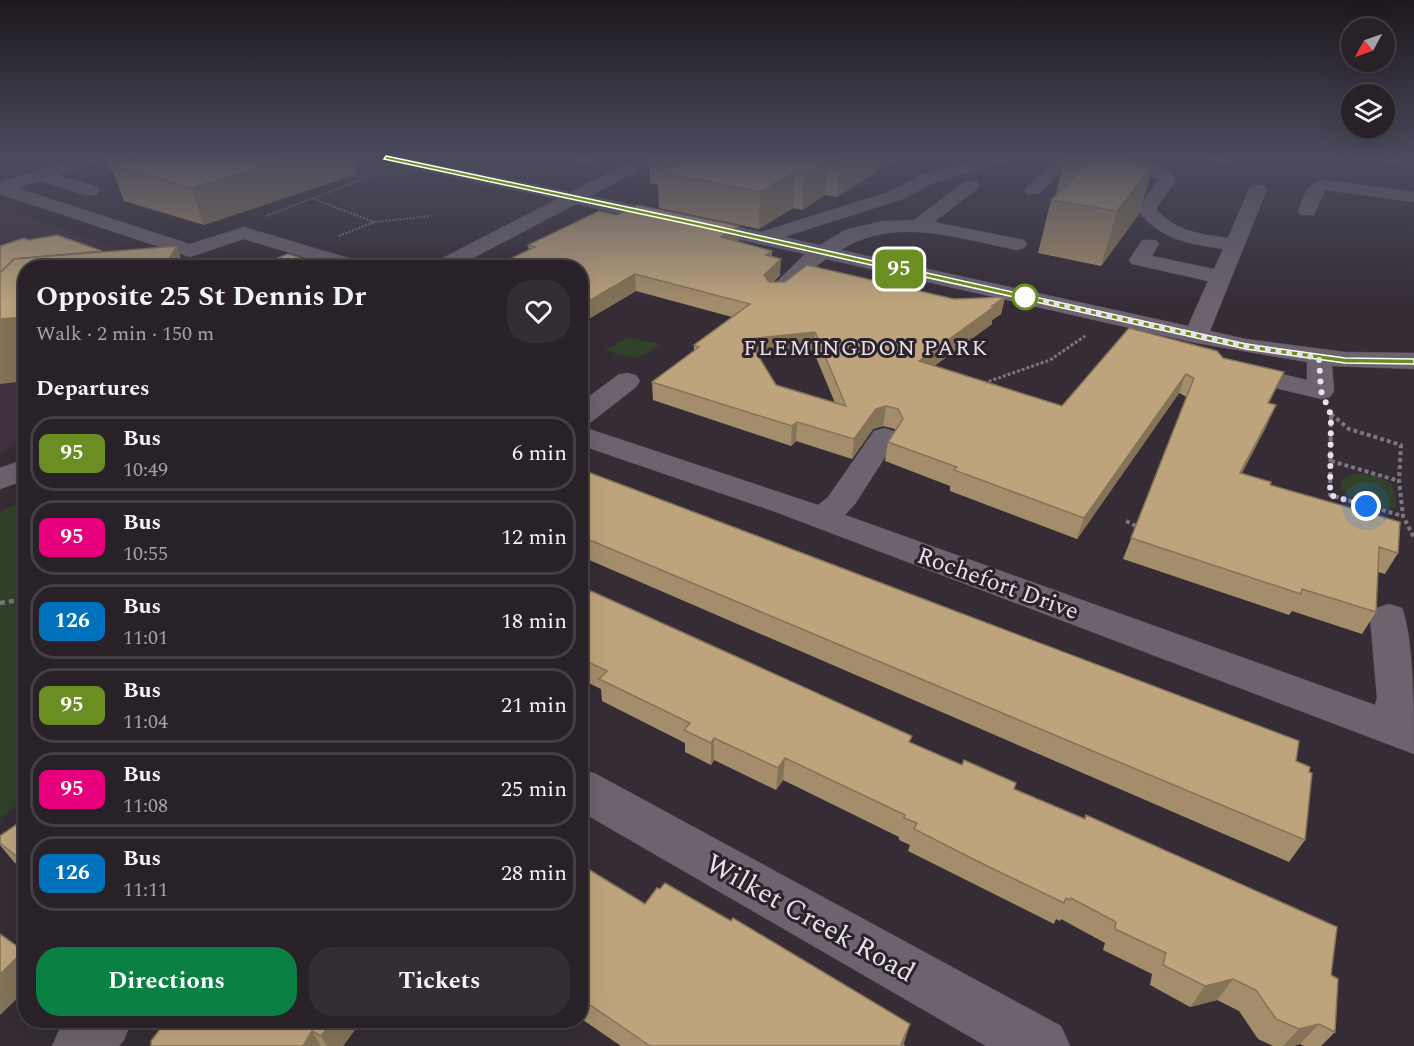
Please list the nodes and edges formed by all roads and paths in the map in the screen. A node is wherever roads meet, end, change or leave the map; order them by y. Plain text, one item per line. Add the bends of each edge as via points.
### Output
1 (57, 207) edge
2 (290, 207) edge
3 (334, 207) edge
4 (557, 207) edge
5 (616, 207) edge
6 (643, 207) edge
7 (859, 207) edge
8 (943, 207) edge
9 (1148, 207) edge
10 (1250, 207) edge
11 (1309, 207) edge
12 (1307, 211) dead end
13 (431, 216) dead end
14 (266, 217) dead end
15 (374, 222) junction
16 (693, 223) junction
17 (919, 225) junction
18 (334, 237) dead end
19 (760, 238) junction
20 (1017, 244) dead end
21 (1149, 244) dead end
22 (1234, 245) junction
23 (824, 253) junction
24 (335, 260) edge
25 (454, 260) edge
26 (1221, 277) junction
27 (777, 292) edge
28 (1087, 335) dead end
29 (1196, 336) junction
30 (1319, 358) junction
31 (1414, 361) edge
32 (1225, 369) edge
33 (627, 381) dead end
34 (975, 385) edge
35 (1321, 391) junction
36 (588, 411) edge
37 (1331, 415) junction
38 (884, 437) dead end
39 (588, 438) edge
40 (1330, 461) junction
41 (18, 472) edge
42 (0, 480) edge
43 (1400, 481) junction
44 (1403, 516) junction
45 (822, 518) junction
46 (1126, 521) dead end
47 (1146, 531) edge
48 (1414, 538) edge
49 (18, 600) edge
50 (0, 603) edge
51 (1389, 617) dead end
52 (1402, 733) edge
53 (588, 792) edge
54 (97, 1028) edge
55 (81, 1046) edge
56 (1041, 1046) edge

1 - 24 street via 190,251 244,233
2 - 14 path
3 - 15 path
4 - 25 street
5 - 16 street
6 - 16 street
7 - 19 street
8 - 17 street
9 - 22 street via 1164,229
10 - 22 street
11 - 12 street
13 - 15 path
15 - 18 path
16 - 19 street
17 - 20 street
17 - 23 street via 856,232
19 - 23 street
21 - 26 street via 1138,260
22 - 26 street
23 - 27 street via 807,262
23 - 29 street
26 - 29 street
28 - 34 path via 1050,360
29 - 30 street
30 - 31 street
30 - 35 street
32 - 35 street
33 - 36 street
35 - 37 path
37 - 40 path
37 - 43 path via 1349,429 1401,445
38 - 45 street via 839,504
39 - 45 street, Rochefort Drive
40 - 43 path
40 - 44 path via 1330,495
41 - 42 street
43 - 44 path
44 - 48 path
45 - 52 street, Rochefort Drive
46 - 47 path
49 - 50 path
51 - 52 street
53 - 56 street, Wilket Creek Road
54 - 55 street

